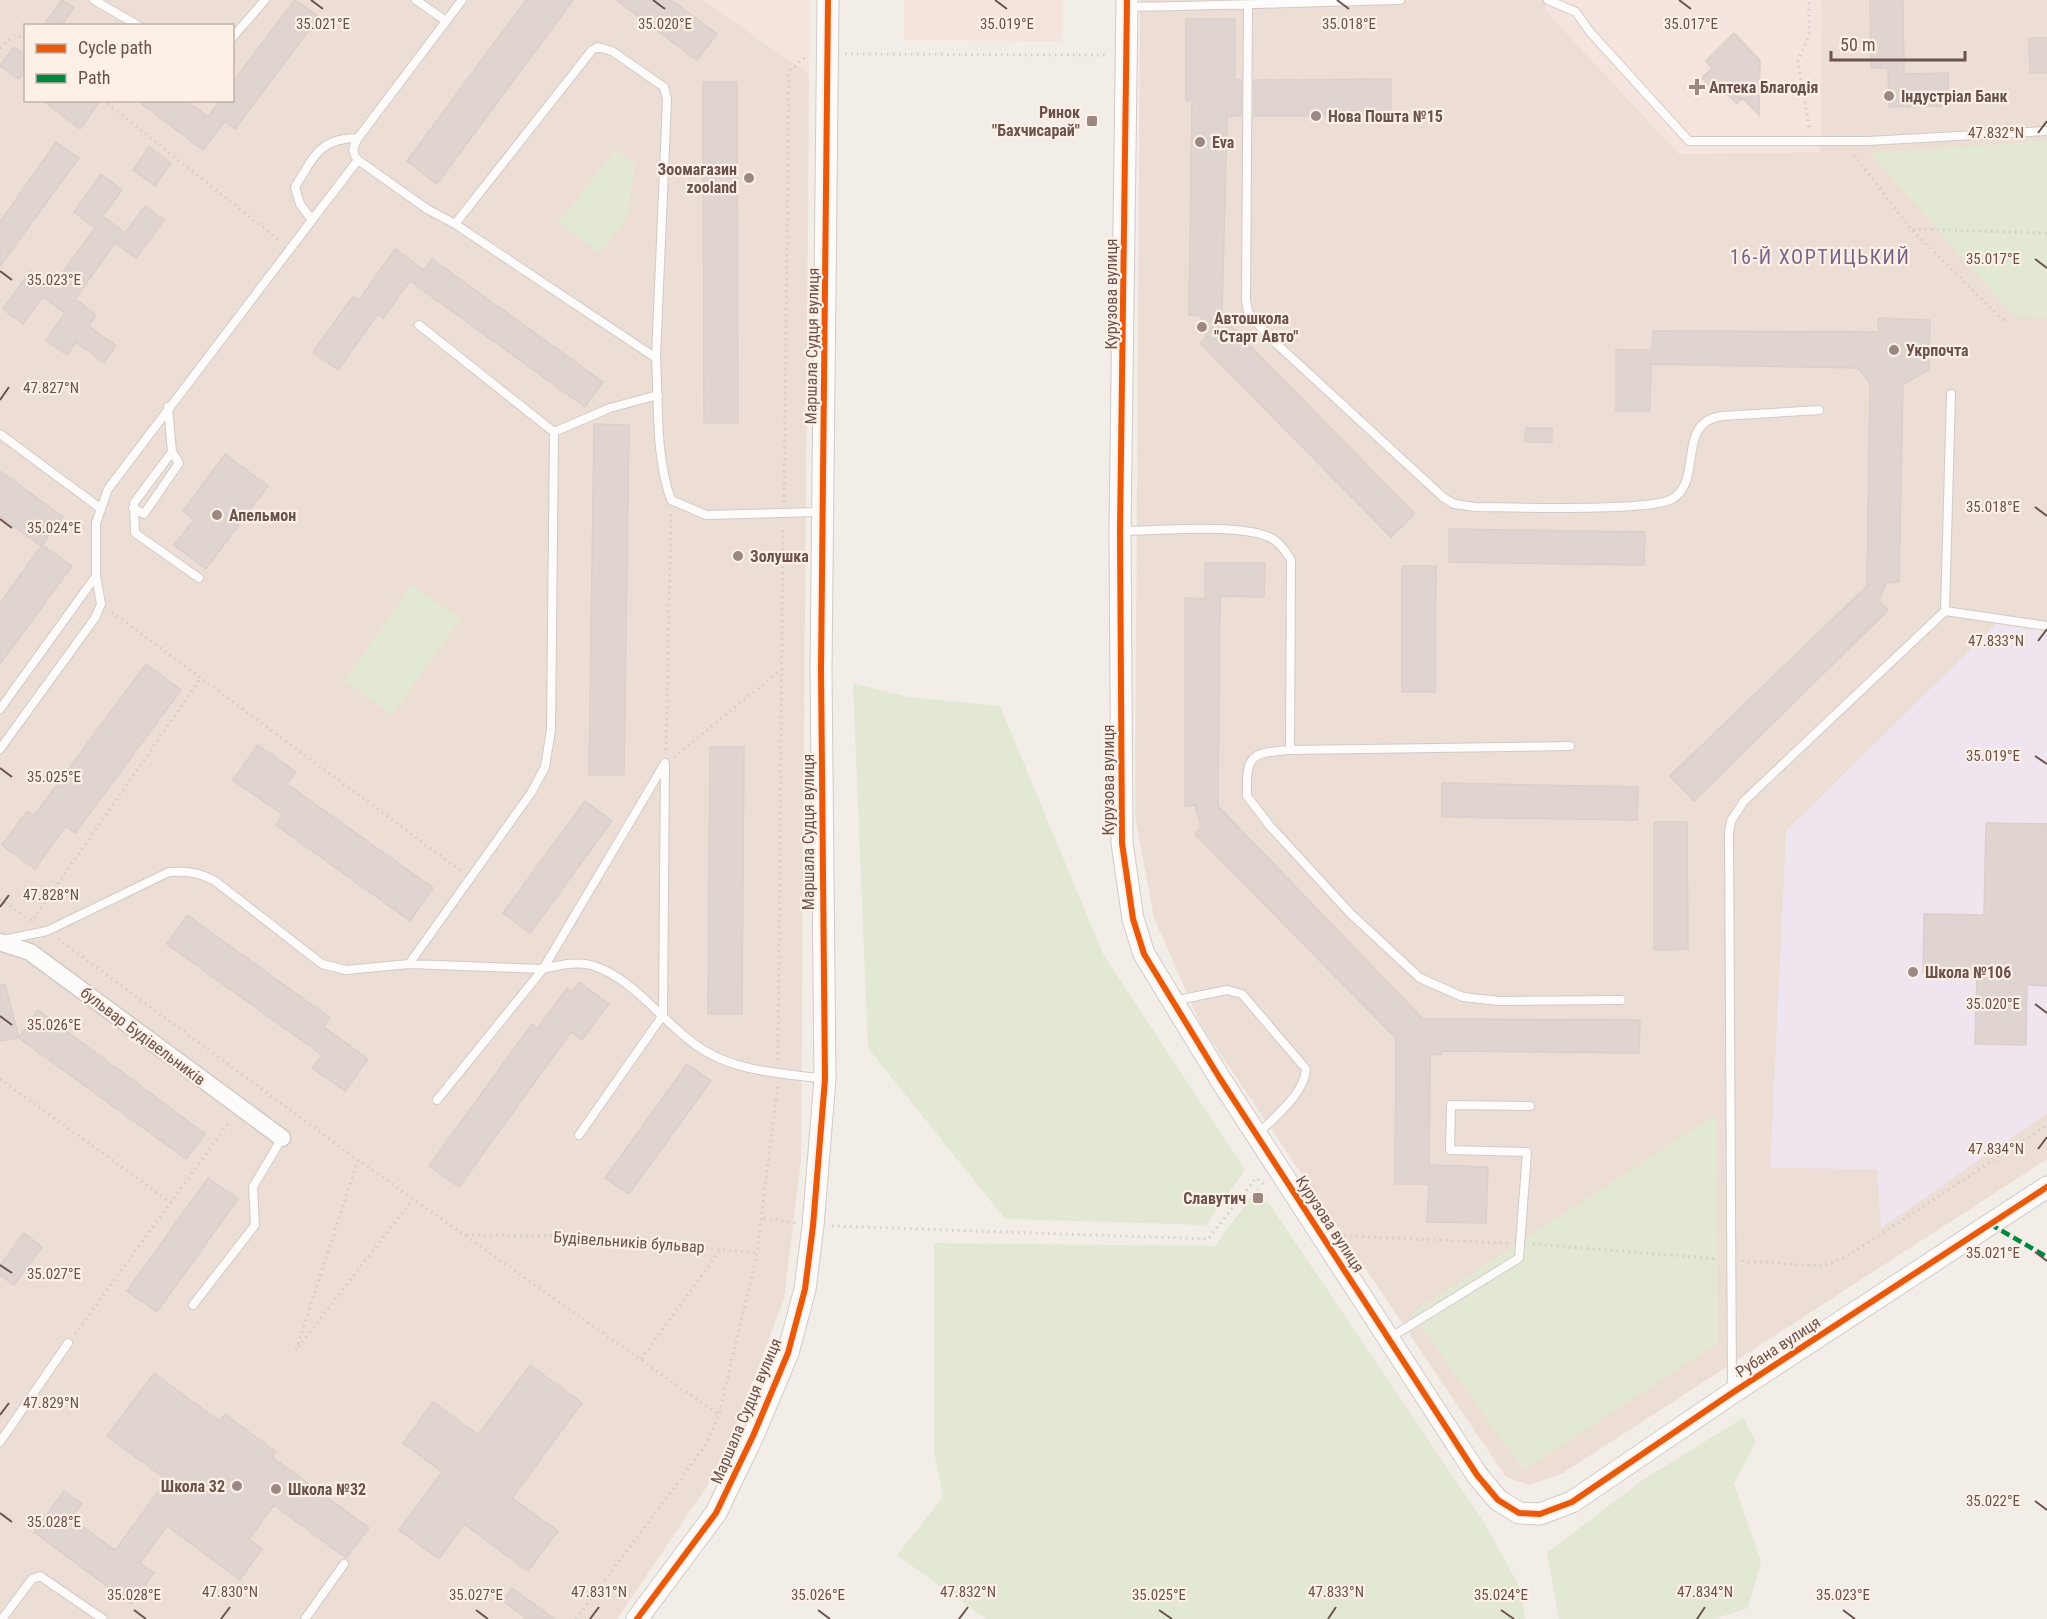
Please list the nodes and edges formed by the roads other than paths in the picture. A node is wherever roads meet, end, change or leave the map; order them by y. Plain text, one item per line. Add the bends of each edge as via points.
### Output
1 (94, 0) edge
2 (266, 0) edge
3 (416, 0) edge
4 (462, 0) edge
5 (828, 0) edge
6 (1400, 0) edge
7 (1548, 0) edge
8 (1126, 3) edge
9 (1248, 6) junction
10 (446, 21) junction
11 (136, 24) edge
12 (234, 37) edge
13 (2047, 131) edge
14 (358, 138) junction
15 (358, 160) junction
16 (312, 220) junction
17 (455, 224) junction
18 (419, 325) dead end
19 (656, 358) junction
20 (1951, 394) dead end
21 (658, 395) junction
22 (168, 407) junction
23 (1819, 411) dead end
24 (554, 432) junction
25 (0, 434) edge
26 (172, 452) junction
27 (100, 508) junction
28 (133, 508) junction
29 (824, 512) junction
30 (1120, 531) junction
31 (96, 576) junction
32 (199, 578) dead end
33 (1945, 611) junction
34 (2047, 626) edge
35 (0, 709) edge
36 (1570, 746) dead end
37 (0, 748) edge
38 (1290, 750) junction
39 (0, 941) edge
40 (409, 964) junction
41 (543, 969) junction
42 (1621, 1000) dead end
43 (1172, 1001) junction
44 (663, 1015) junction
45 (825, 1079) junction
46 (437, 1100) dead end
47 (1530, 1106) dead end
48 (579, 1135) dead end
49 (1256, 1135) junction
50 (282, 1138) joint
51 (2047, 1187) edge
52 (193, 1305) dead end
53 (1388, 1340) junction
54 (68, 1343) road end
55 (1732, 1394) junction
56 (0, 1442) edge
57 (1519, 1514) joint
58 (344, 1564) dead end
59 (2, 1619) edge
60 (103, 1619) edge
61 (305, 1619) edge
62 (637, 1619) edge

1 - 11 lane
2 - 12 lane
3 - 10 lane
4 - 10 lane
5 - 29 street, Маршала Судця вулиця
6 - 9 lane
7 - 13 lane via 1576,12 1689,141 1811,142
8 - 9 lane
8 - 30 street, Курузова вулиця
9 - 23 lane via 1248,312 1269,337 1444,498 1475,507 1634,506 1669,501 1682,490 1696,431 1707,420
10 - 14 lane
14 - 15 lane via 353,154
14 - 16 lane via 337,138 329,143 295,187 300,204
15 - 16 lane
15 - 17 lane
16 - 22 lane
17 - 19 lane
17 - 19 lane via 592,50 598,47 612,51 657,80 667,99
18 - 24 lane
19 - 21 lane
20 - 33 lane
21 - 24 lane via 610,408
21 - 29 lane via 662,473 671,500 706,514
22 - 26 lane
22 - 27 lane via 108,489
24 - 40 lane via 550,748 545,767 531,793
25 - 27 lane
26 - 28 lane
26 - 28 lane via 179,463 144,514
27 - 31 lane via 95,531
28 - 32 lane via 135,532
29 - 45 street, Маршала Судця вулиця via 821,821
30 - 38 lane via 1248,530 1271,538 1284,548 1291,560
30 - 43 street, Курузова вулиця via 1122,843 1133,919 1144,954
31 - 35 lane
31 - 37 lane via 101,604 95,618
33 - 34 lane
33 - 55 lane via 1744,801 1731,821
36 - 38 lane
38 - 42 lane via 1254,756 1247,790 1250,802 1351,914 1420,978 1463,997 1499,1001
39 - 40 lane via 47,931 169,872 188,871 215,880 322,964 346,970
39 - 50 street, бульвар Будівельників via 30,952
40 - 41 lane
41 - 44 lane via 577,964 597,966
41 - 44 lane via 665,763
41 - 46 lane
43 - 49 street, Курузова вулиця
43 - 49 lane via 1227,990 1242,994 1306,1069 1305,1081 1296,1093
44 - 45 lane via 706,1052 746,1070
44 - 48 lane
45 - 62 street, Маршала Судця вулиця via 805,1289 788,1353 716,1513
47 - 53 lane via 1451,1105 1450,1150 1527,1152 1519,1258
49 - 53 street, Курузова вулиця
50 - 52 lane via 253,1187 255,1225
51 - 55 street, Рубана вулиця
53 - 57 street, Курузова вулиця via 1478,1475 1498,1500
54 - 56 lane
55 - 57 street, Рубана вулиця via 1572,1502 1540,1514
58 - 61 lane
59 - 60 lane via 32,1579 40,1576

